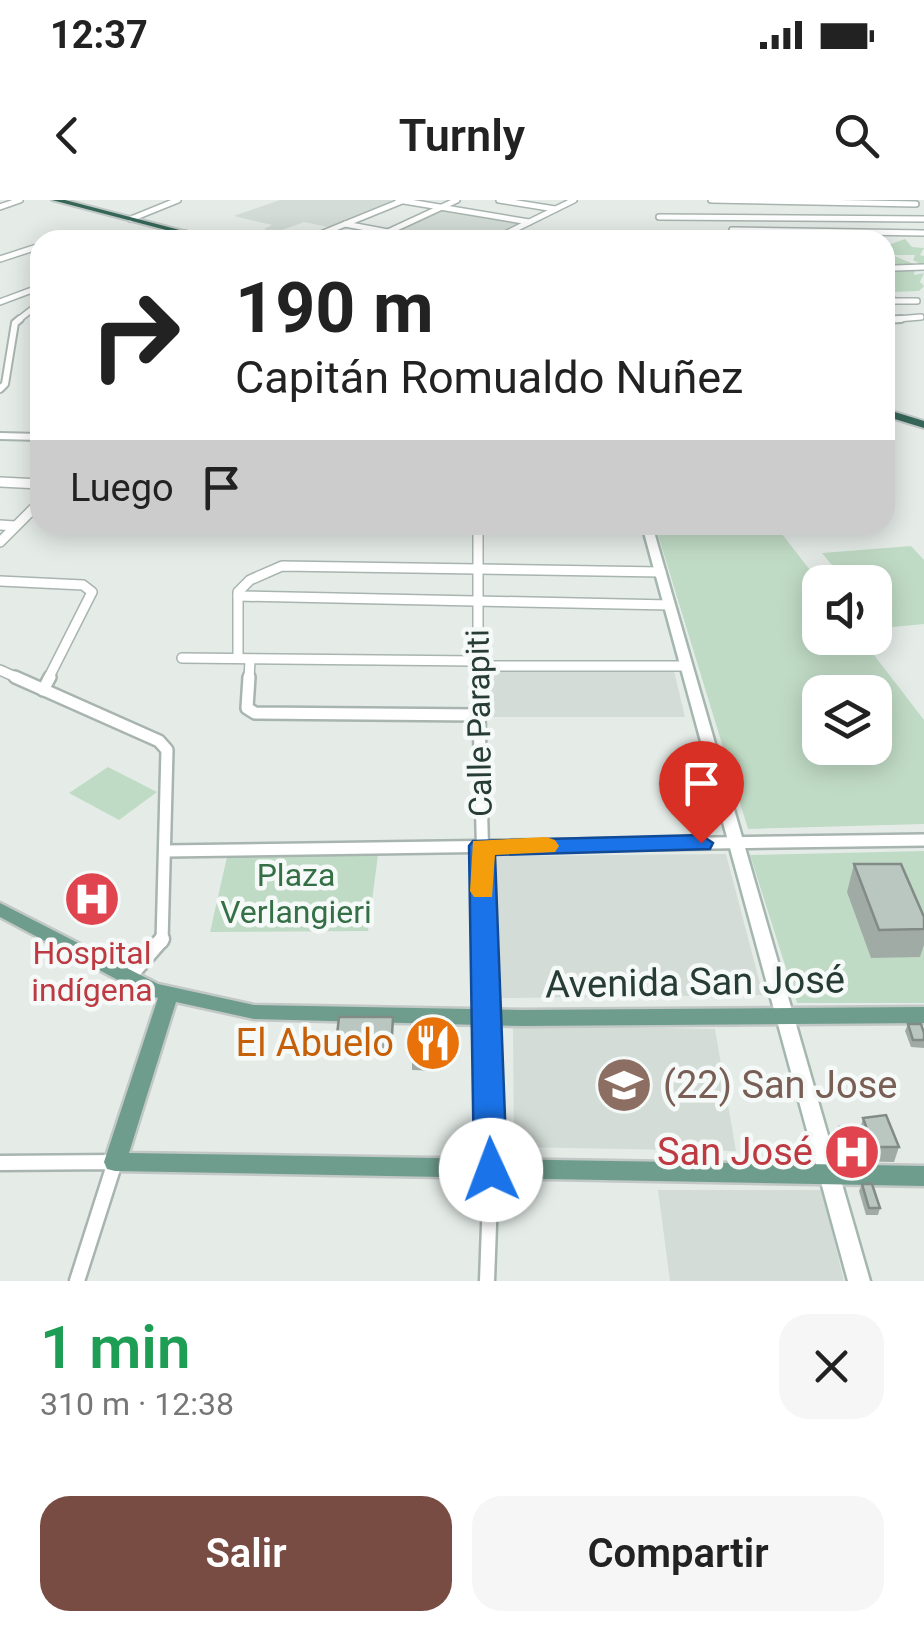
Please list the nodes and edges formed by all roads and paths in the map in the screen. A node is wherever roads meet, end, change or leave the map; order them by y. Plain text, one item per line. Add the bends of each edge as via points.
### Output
1 (20, 200) edge
2 (56, 200) edge
3 (84, 200) edge
4 (178, 200) edge
5 (402, 200) edge
6 (458, 200) edge
7 (499, 200) edge
8 (574, 200) edge
9 (711, 200) edge
10 (746, 202) edge
11 (846, 202) edge
12 (920, 203) edge
13 (73, 204) junction
14 (0, 207) edge
15 (447, 208) junction
16 (556, 209) junction
17 (659, 216) dead end
18 (742, 217) junction
19 (858, 218) junction
20 (131, 219) junction
21 (924, 219) edge
22 (529, 222) junction
23 (345, 224) junction
24 (173, 230) edge
25 (330, 230) edge
26 (377, 230) edge
27 (393, 230) edge
28 (513, 230) edge
29 (732, 230) edge
30 (867, 230) edge
31 (895, 232) edge
32 (924, 233) edge
33 (30, 249) edge
34 (0, 259) edge
35 (924, 267) edge
36 (895, 268) dead end
37 (30, 291) edge
38 (895, 301) edge
39 (917, 301) dead end
40 (0, 302) edge
41 (30, 311) edge
42 (921, 317) dead end
43 (895, 319) edge
44 (0, 388) edge
45 (895, 416) edge
46 (924, 426) edge
47 (0, 436) edge
48 (30, 437) edge
49 (0, 482) edge
50 (30, 484) edge
51 (30, 512) edge
52 (0, 526) edge
53 (16, 526) junction
54 (477, 535) edge
55 (650, 535) edge
56 (0, 542) edge
57 (475, 568) junction
58 (661, 572) junction
59 (0, 581) edge
60 (238, 596) junction
61 (476, 601) junction
62 (670, 606) junction
63 (182, 658) dead end
64 (244, 658) junction
65 (477, 663) junction
66 (687, 666) junction
67 (0, 670) edge
68 (44, 690) junction
69 (478, 715) junction
70 (924, 840) edge
71 (737, 843) junction
72 (482, 846) junction
73 (165, 851) junction
74 (0, 909) edge
75 (128, 978) junction
76 (169, 996) junction
77 (786, 1014) junction
78 (924, 1015) edge
79 (486, 1018) junction
80 (116, 1162) junction
81 (0, 1163) edge
82 (491, 1170) junction
83 (924, 1176) edge
84 (831, 1177) junction
85 (77, 1281) edge
86 (487, 1281) edge
87 (859, 1281) edge

1 - 14 street
2 - 13 highway
3 - 13 street
4 - 20 street
5 - 15 street
5 - 23 street
6 - 15 street
7 - 16 street
8 - 16 street
9 - 10 street
10 - 11 street
10 - 18 street
11 - 12 street
11 - 19 street
13 - 20 highway
15 - 22 street
15 - 27 street
16 - 22 street
17 - 18 street
18 - 19 street
18 - 29 street via 744,224
19 - 21 street
19 - 30 street
20 - 24 highway
22 - 28 street
23 - 25 street
23 - 26 street
31 - 32 street
33 - 34 street
35 - 36 street
37 - 40 street
38 - 39 street
41 - 44 street via 15,323
42 - 43 street
45 - 46 highway
47 - 48 street
49 - 50 street
51 - 53 street
52 - 53 street
53 - 56 street
54 - 57 street, Calle Parapiti
55 - 58 street
57 - 58 street
57 - 60 street via 290,565 250,580
57 - 61 street, Calle Parapiti
58 - 62 street
59 - 68 street via 83,584 92,592
60 - 61 street
60 - 64 street
61 - 62 street
61 - 65 street, Calle Parapiti
62 - 66 street
63 - 64 street
64 - 65 street
64 - 69 street via 247,708 256,713
65 - 66 street
65 - 69 street, Calle Parapiti
66 - 71 street
67 - 68 street
68 - 73 street via 168,750
69 - 72 street, Calle Parapiti
70 - 71 street
71 - 72 street
71 - 77 street
72 - 73 street
72 - 79 street, Calle Parapiti
73 - 75 street via 162,944
74 - 75 main road, Avenida San José
75 - 76 main road, Avenida San José
76 - 79 main road, Avenida San José via 254,1012
76 - 80 main road
77 - 78 main road, Avenida San José
77 - 79 main road, Avenida San José
77 - 84 street
79 - 82 street, Calle Parapiti
80 - 81 street
80 - 82 main road
80 - 85 street
82 - 84 main road
82 - 86 street, Calle Parapiti
83 - 84 main road
84 - 87 street

